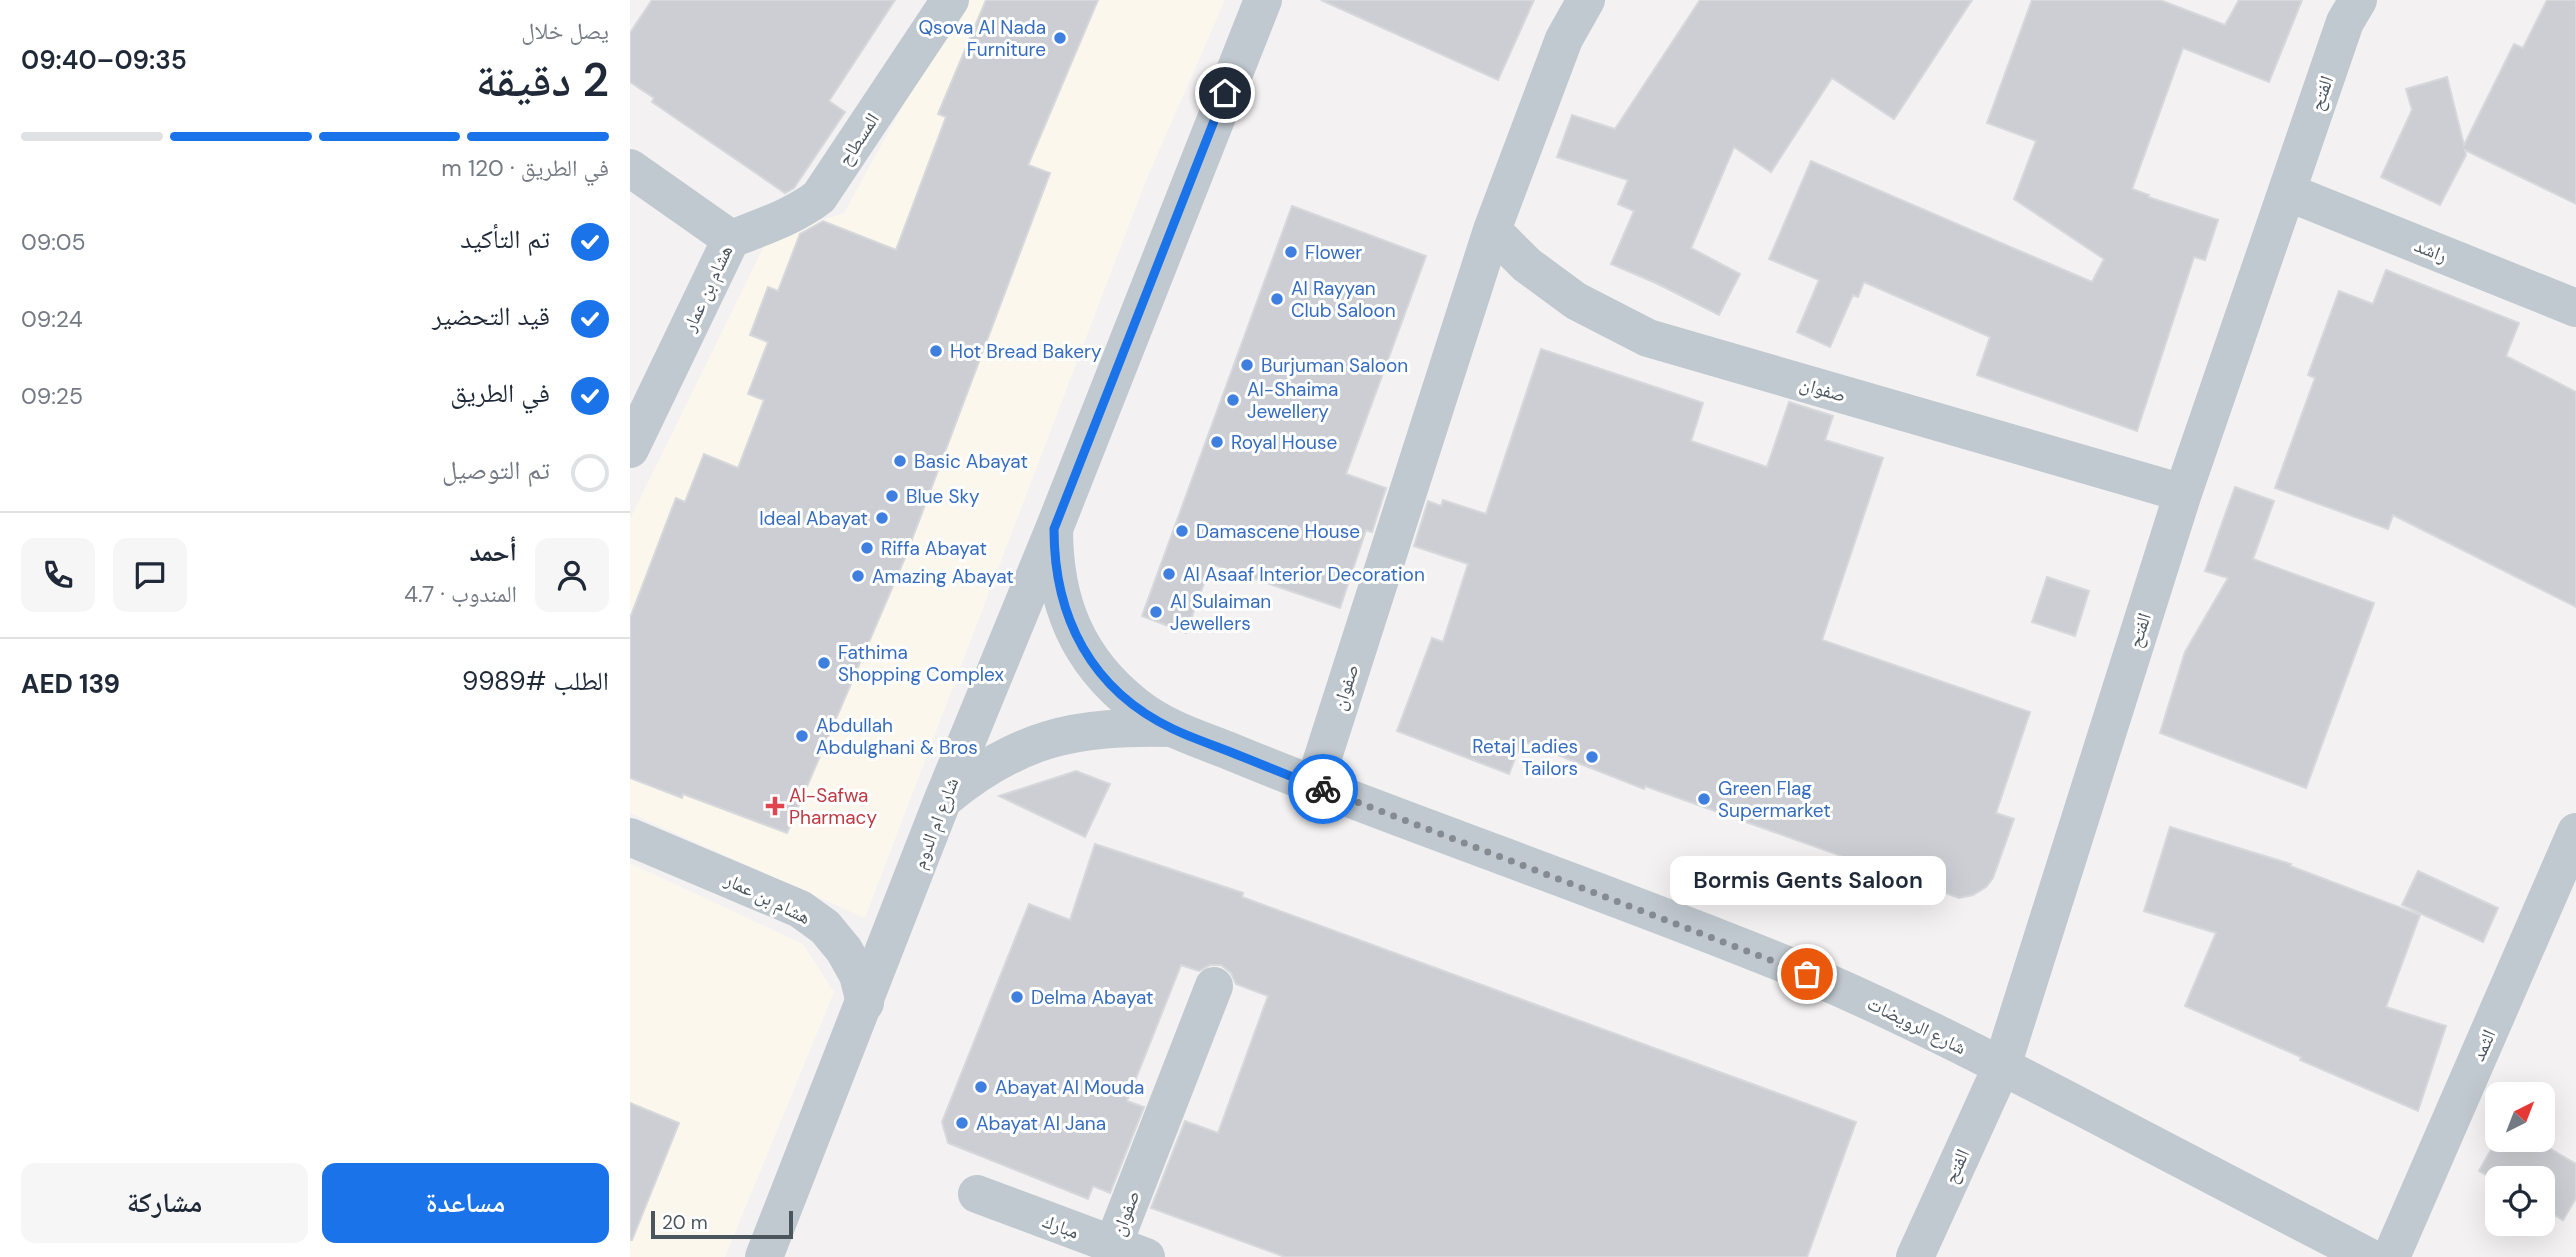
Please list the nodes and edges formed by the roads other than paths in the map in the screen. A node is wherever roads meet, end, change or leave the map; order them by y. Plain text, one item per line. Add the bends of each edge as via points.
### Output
1 (950, 0) edge
2 (1263, 0) edge
3 (1586, 0) edge
4 (2358, 0) edge
5 (630, 168) edge
6 (2287, 192) junction
7 (1492, 230) junction
8 (731, 239) junction
9 (2576, 309) edge
10 (630, 449) edge
11 (2183, 493) junction
12 (1054, 529) junction
13 (1172, 728) junction
14 (1314, 785) junction
15 (943, 799) junction
16 (2576, 832) edge
17 (630, 836) edge
18 (1214, 986) dead end
19 (865, 1003) junction
20 (2001, 1066) junction
21 (977, 1195) dead end
22 (1129, 1251) edge
23 (764, 1257) edge
24 (1914, 1257) edge
25 (2369, 1257) edge
26 (2391, 1257) edge

1 - 8 street, المسطاح via 819,197 789,216
2 - 12 street, شارع ام الدوم
3 - 7 street, صفوان via 1564,39
4 - 6 street, الفتح via 2345,22
5 - 8 street, هشام بن عمار
6 - 9 street, راشد
6 - 11 street, الفتح
7 - 11 street, صفوان via 1527,265 1576,301 1648,338
7 - 14 street, صفوان
8 - 10 street, هشام بن عمار
11 - 20 street, الفتح
12 - 13 street, شارع الرويضات via 1058,588 1080,643 1116,690
12 - 15 street, شارع ام الدوم
13 - 14 street, شارع الرويضات
13 - 15 street, شارع الرويضات via 1121,727 1042,741 1007,755
14 - 20 street, شارع الرويضات via 1770,959
15 - 19 street, شارع ام الدوم
16 - 26 street, الثمد
17 - 19 street, هشام بن عمار via 800,909 825,927 844,950 858,975
18 - 22 street, صفوان
19 - 23 street, شارع ام الدوم
20 - 24 street, الفتح
20 - 25 street, شارع الرويضات
21 - 22 street, مبارك

